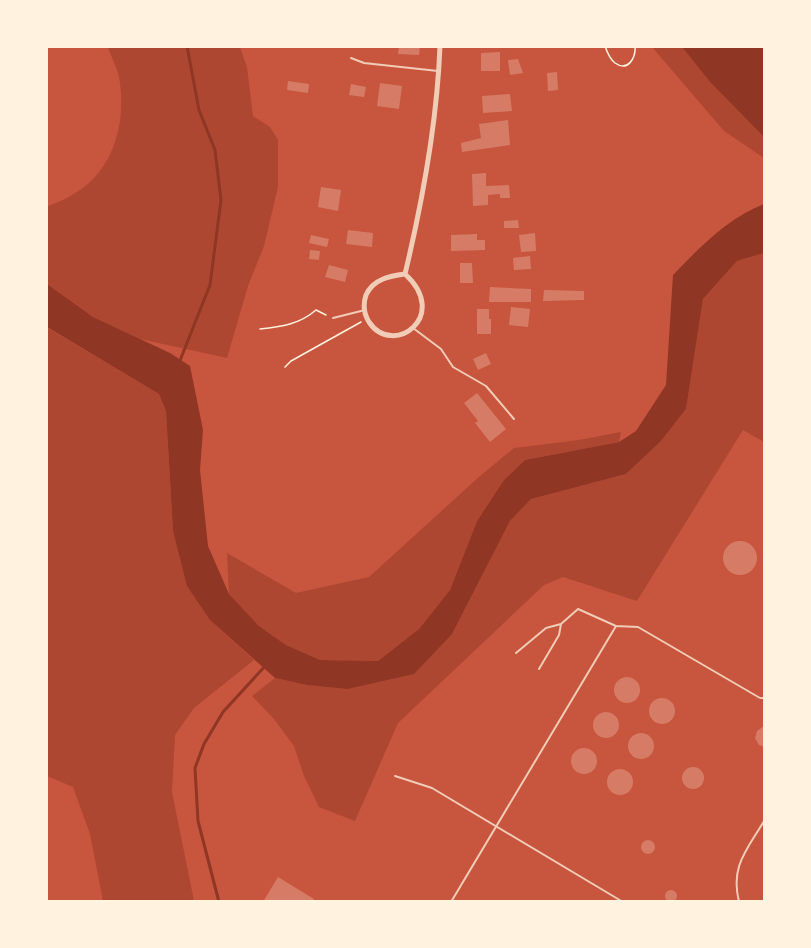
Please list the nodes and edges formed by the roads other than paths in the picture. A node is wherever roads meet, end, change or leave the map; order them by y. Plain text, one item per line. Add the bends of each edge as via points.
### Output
1 (440, 46) edge
2 (351, 58) dead end
3 (438, 71) junction
4 (405, 274) junction
5 (365, 310) junction
6 (333, 318) road end
7 (413, 328) junction
8 (514, 419) dead end
9 (561, 624) junction
10 (616, 626) junction
11 (516, 653) dead end
12 (539, 669) dead end
13 (765, 700) edge
14 (395, 776) dead end
15 (765, 821) edge
16 (497, 825) junction
17 (451, 902) edge
18 (623, 902) edge
19 (739, 902) edge

1 - 3 street
2 - 3 lane via 364,63
3 - 4 street via 428,175
4 - 5 street via 376,282 366,296
4 - 7 street via 423,304 422,315
5 - 6 lane
5 - 7 street via 378,331 404,334
7 - 8 lane via 441,350 453,367 486,386
9 - 10 lane via 578,609
9 - 11 lane via 546,628
9 - 12 lane via 559,635
10 - 13 lane via 638,627
10 - 16 lane
14 - 16 lane via 432,788
15 - 19 lane via 737,867 735,888
16 - 17 lane
16 - 18 lane

